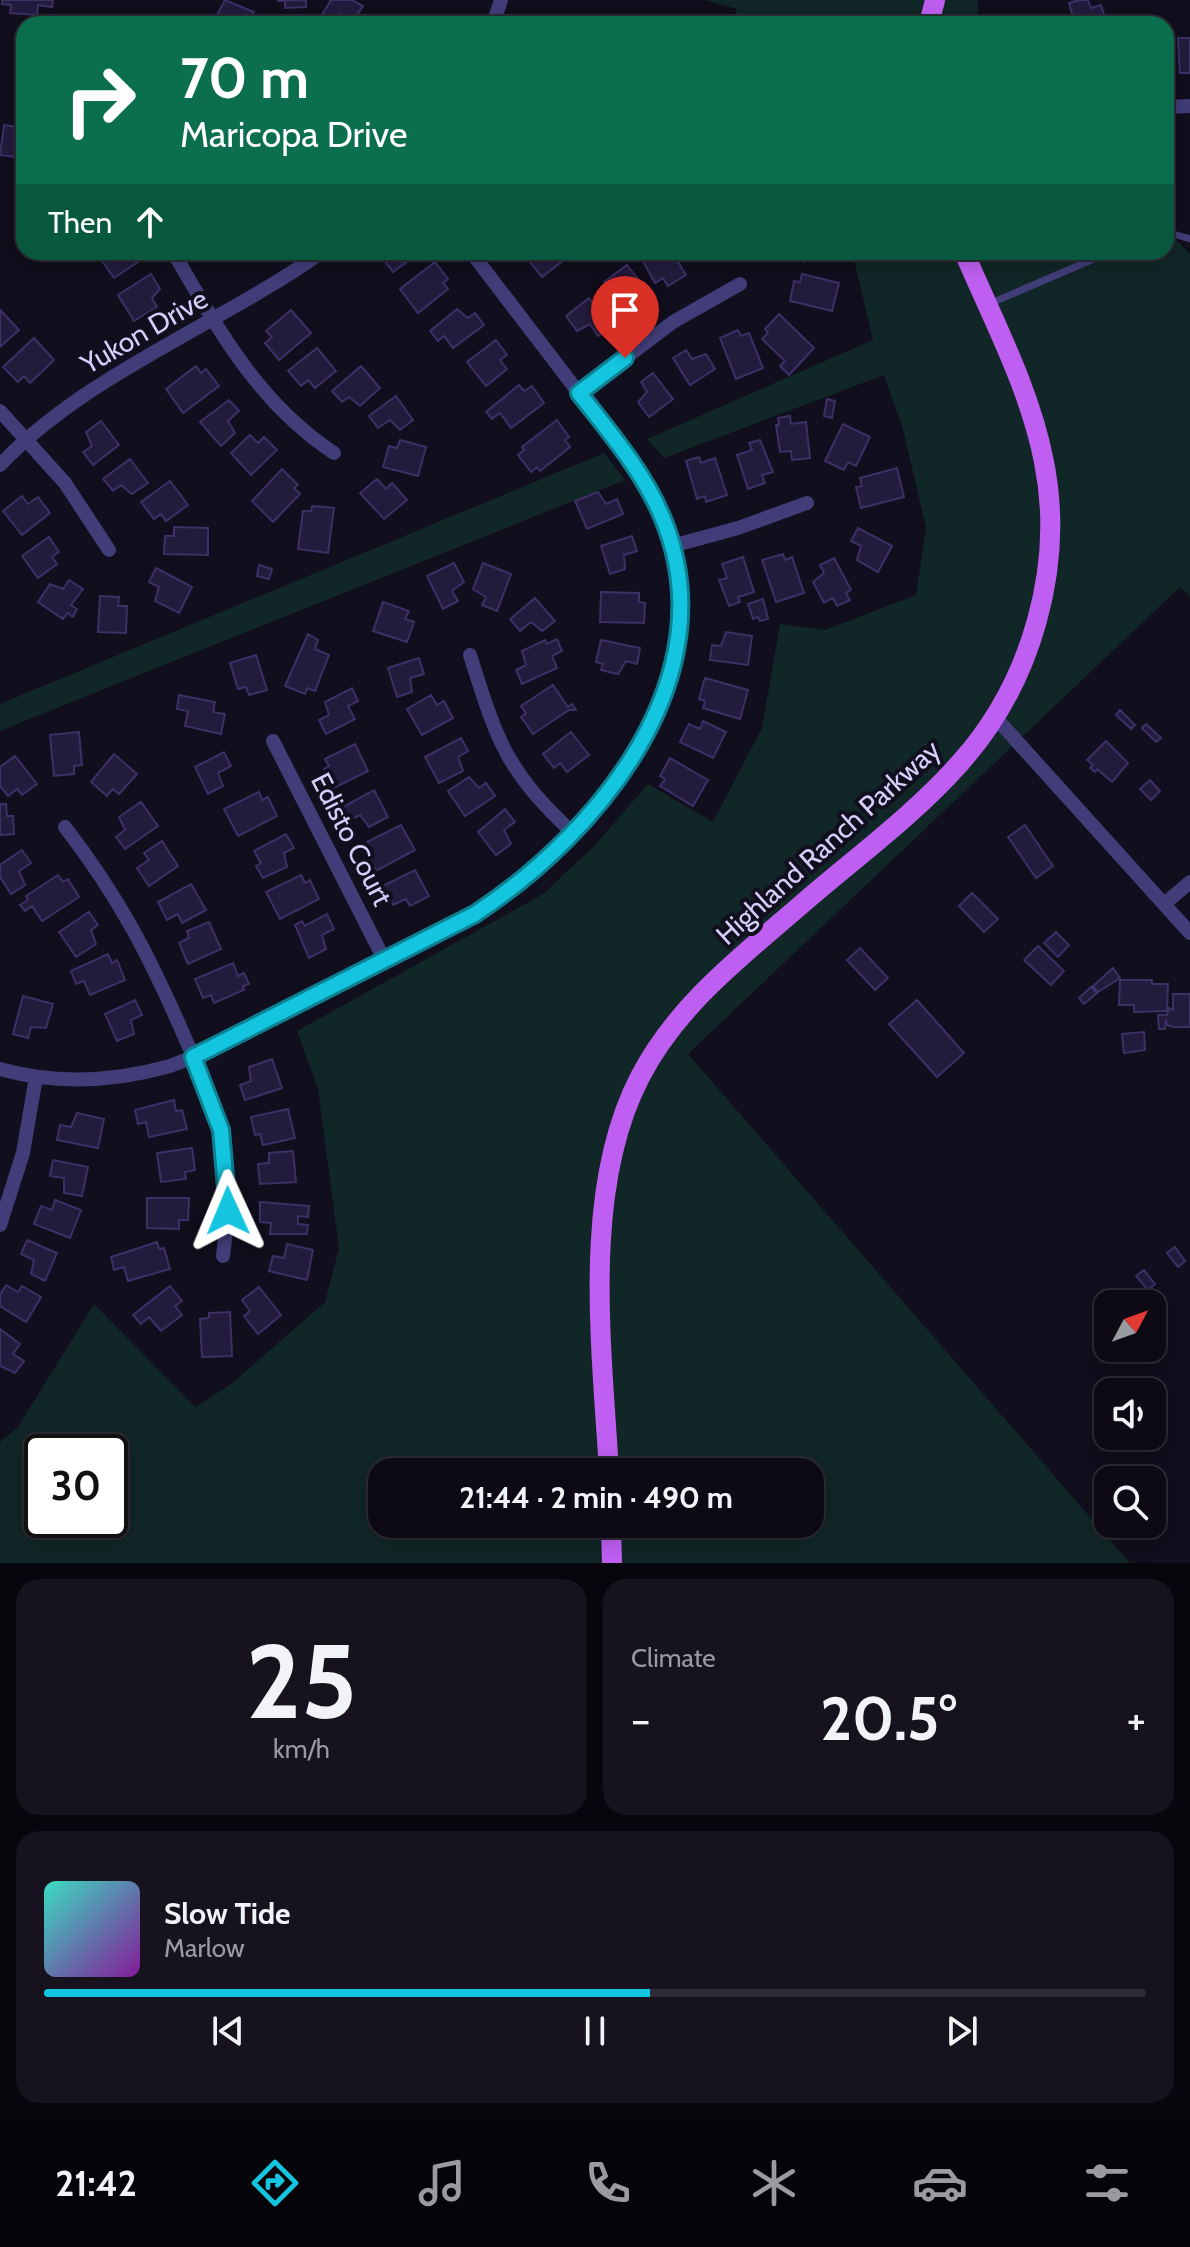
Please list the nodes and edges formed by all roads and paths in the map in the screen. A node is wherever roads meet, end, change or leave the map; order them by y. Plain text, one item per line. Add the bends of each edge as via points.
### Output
1 (178, 260) edge
2 (309, 260) edge
3 (477, 260) edge
4 (967, 260) edge
5 (1091, 260) edge
6 (740, 284) dead end
7 (987, 305) junction
8 (213, 321) junction
9 (579, 393) junction
10 (0, 411) edge
11 (25, 439) junction
12 (334, 453) dead end
13 (0, 465) edge
14 (807, 503) dead end
15 (672, 546) junction
16 (109, 550) dead end
17 (470, 655) dead end
18 (995, 717) junction
19 (273, 741) dead end
20 (65, 827) dead end
21 (574, 834) junction
22 (1190, 882) edge
23 (1164, 904) junction
24 (1190, 933) edge
25 (385, 961) junction
26 (193, 1057) junction
27 (0, 1069) edge
28 (36, 1077) junction
29 (0, 1225) edge
30 (223, 1256) dead end
31 (609, 1458) edge
32 (611, 1538) edge
33 (612, 1563) edge

1 - 8 street
2 - 8 street, Yukon Drive
3 - 9 street
4 - 7 main road, Highland Ranch Parkway
5 - 7 lane
6 - 9 street via 673,322
7 - 18 main road, Highland Ranch Parkway via 1037,431 1050,524 1038,618
8 - 11 street, Yukon Drive via 67,407
8 - 12 street via 264,395
9 - 15 street via 645,481
10 - 11 street
11 - 13 street, Yukon Drive
11 - 16 street via 65,483
14 - 15 street
15 - 21 street via 680,607 664,695 622,771
17 - 21 street via 506,756 543,805
18 - 23 street
18 - 31 main road, Highland Ranch Parkway via 945,779 718,977 666,1035 639,1078 612,1155 602,1219
19 - 25 street, Edisto Court
20 - 26 street via 125,910
21 - 25 street via 510,891
22 - 23 street
23 - 24 street
25 - 26 street
26 - 28 street via 115,1078
26 - 30 street via 212,1102 226,1162 229,1195
27 - 28 street
28 - 29 street via 23,1153
32 - 33 main road

